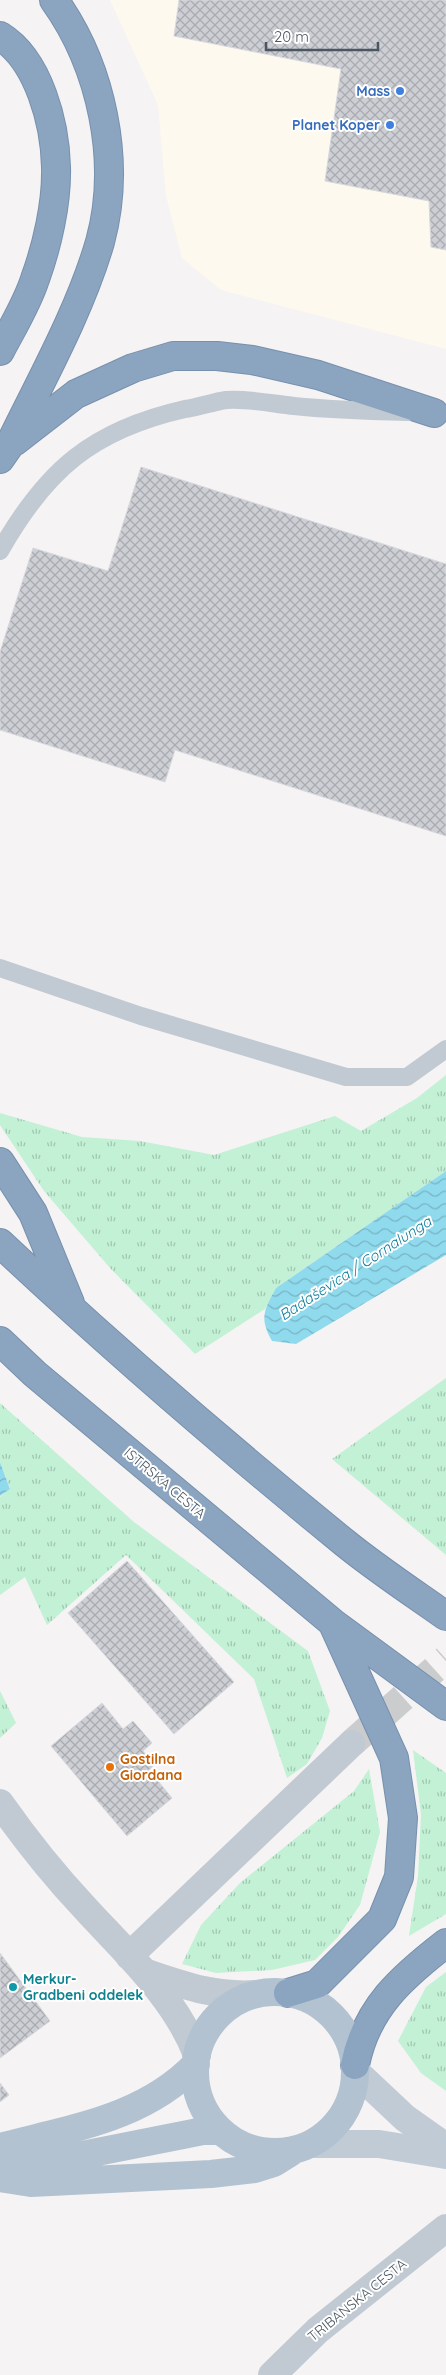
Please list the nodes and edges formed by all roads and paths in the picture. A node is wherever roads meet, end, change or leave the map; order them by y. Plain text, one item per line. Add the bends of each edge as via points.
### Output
1 (54, 0) edge
2 (0, 36) edge
3 (0, 351) edge
4 (440, 415) edge
5 (4, 452) edge
6 (0, 552) edge
7 (0, 968) edge
8 (446, 1049) edge
9 (0, 1162) edge
10 (0, 1243) edge
11 (73, 1312) junction
12 (0, 1341) edge
13 (446, 1616) edge
14 (333, 1623) junction
15 (446, 1706) edge
16 (351, 1744) tunnel mouth
17 (0, 1803) edge
18 (446, 1943) edge
19 (136, 1964) junction
20 (288, 1993) junction
21 (256, 1994) junction
22 (196, 2059) junction
23 (355, 2069) junction
24 (221, 2132) junction
25 (0, 2147) edge
26 (303, 2147) junction
27 (446, 2147) edge
28 (446, 2155) edge
29 (0, 2171) edge
30 (0, 2178) edge
31 (446, 2228) edge
32 (272, 2375) edge

1 - 5 highway via 90,66 106,129 109,184 100,242 70,321
2 - 3 highway via 11,42 30,66 45,101 56,168 50,225 35,280
4 - 5 highway via 318,376 252,360 173,356 133,368 76,394
4 - 6 lane via 228,400 155,416 103,438 73,457 43,487
7 - 8 lane via 206,1036 346,1077 407,1076
9 - 11 highway via 33,1213
10 - 11 highway
11 - 13 highway via 346,1544
12 - 14 highway, ISTRSKA CESTA via 35,1374
14 - 15 highway, ISTRSKA CESTA
14 - 20 highway via 394,1758 403,1818 399,1877 382,1919 318,1984
16 - 19 street
17 - 19 street via 35,1853
18 - 23 highway via 402,1979 380,2005 359,2043
19 - 21 street via 214,1993 232,1996
19 - 22 street via 184,2027
20 - 21 main road
20 - 23 main road via 307,1999 335,2019 351,2047
21 - 22 main road via 234,2003 216,2018 206,2031
22 - 24 main road via 198,2093 206,2113
22 - 25 main road via 178,2082 121,2115
23 - 26 main road via 347,2108 326,2134
23 - 27 street via 405,2118
24 - 26 main road via 250,2148 280,2152
24 - 29 main road via 203,2131
26 - 28 street via 379,2144
26 - 30 main road via 274,2164 211,2174 31,2183
31 - 32 street, TRIBANSKA CESTA via 318,2330

